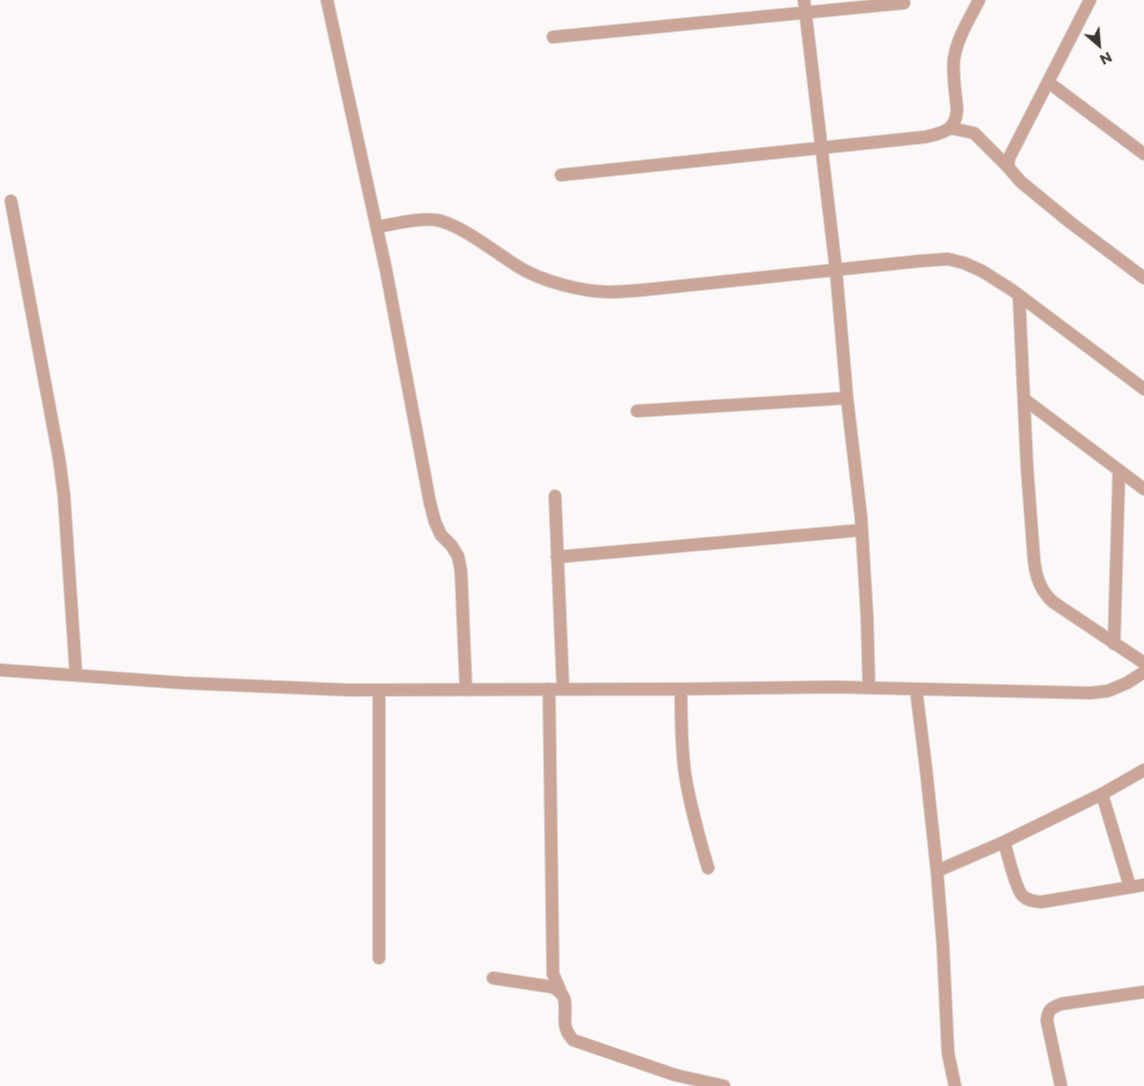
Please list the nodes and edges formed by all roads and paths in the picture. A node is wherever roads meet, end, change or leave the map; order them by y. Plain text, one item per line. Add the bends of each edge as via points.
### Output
1 (327, 0) edge
2 (979, 0) edge
3 (1090, 0) edge
4 (904, 3) dead end
5 (805, 6) edge
6 (554, 37) dead end
7 (1048, 82) junction
8 (950, 128) junction
9 (822, 148) junction
10 (1144, 154) edge
11 (1008, 167) junction
12 (561, 175) dead end
13 (10, 201) dead end
14 (376, 227) junction
15 (836, 270) junction
16 (1144, 278) edge
17 (1019, 296) junction
18 (1144, 388) edge
19 (847, 398) junction
20 (1024, 399) junction
21 (637, 411) dead end
22 (1119, 470) junction
23 (1144, 489) edge
24 (555, 496) dead end
25 (862, 530) junction
26 (558, 557) junction
27 (1114, 644) junction
28 (1144, 663) edge
29 (0, 670) edge
30 (1144, 672) edge
31 (76, 675) junction
32 (869, 688) junction
33 (550, 689) junction
34 (563, 689) junction
35 (681, 689) junction
36 (916, 689) junction
37 (379, 690) junction
38 (466, 690) junction
39 (1144, 770) edge
40 (1102, 794) junction
41 (1004, 842) junction
42 (708, 868) dead end
43 (937, 871) junction
44 (1144, 884) edge
45 (1130, 887) junction
46 (379, 958) dead end
47 (493, 978) dead end
48 (560, 990) junction
49 (1144, 992) edge
50 (724, 1086) edge
51 (955, 1086) edge
52 (1060, 1086) edge

1 - 14 street
2 - 8 street via 957,45 954,59 957,118
3 - 7 street
4 - 5 street
5 - 6 street
5 - 9 street
7 - 10 street
7 - 11 street via 1008,158
8 - 9 street via 925,137
8 - 11 street via 974,133
9 - 12 street
9 - 15 street
11 - 16 street via 1036,194
13 - 31 street via 59,458
14 - 15 street via 440,221 548,280 580,289 608,292
14 - 38 street via 430,503 441,535 458,556 461,571
15 - 17 street via 948,259 982,270
15 - 19 street
17 - 18 street
17 - 20 street
19 - 21 street
19 - 25 street
20 - 22 street
20 - 27 street via 1034,560 1039,584 1053,602
22 - 23 street
22 - 27 street
24 - 26 street
25 - 26 street
25 - 32 street
26 - 34 street
27 - 28 street
29 - 31 street
30 - 36 street via 1108,691 1090,693
31 - 37 street via 184,683
32 - 35 street
32 - 36 street
33 - 34 street
33 - 38 street
33 - 48 street via 554,974
34 - 35 street
35 - 42 street via 685,772
36 - 43 street
37 - 38 street
37 - 46 street
39 - 40 street
40 - 41 street
40 - 45 street
41 - 43 street
41 - 45 street via 1018,888 1031,901
43 - 51 street via 948,1053
44 - 45 street
47 - 48 street
48 - 50 street via 564,997 564,1024 573,1040 676,1075
49 - 52 street via 1052,1007 1047,1013 1047,1021

